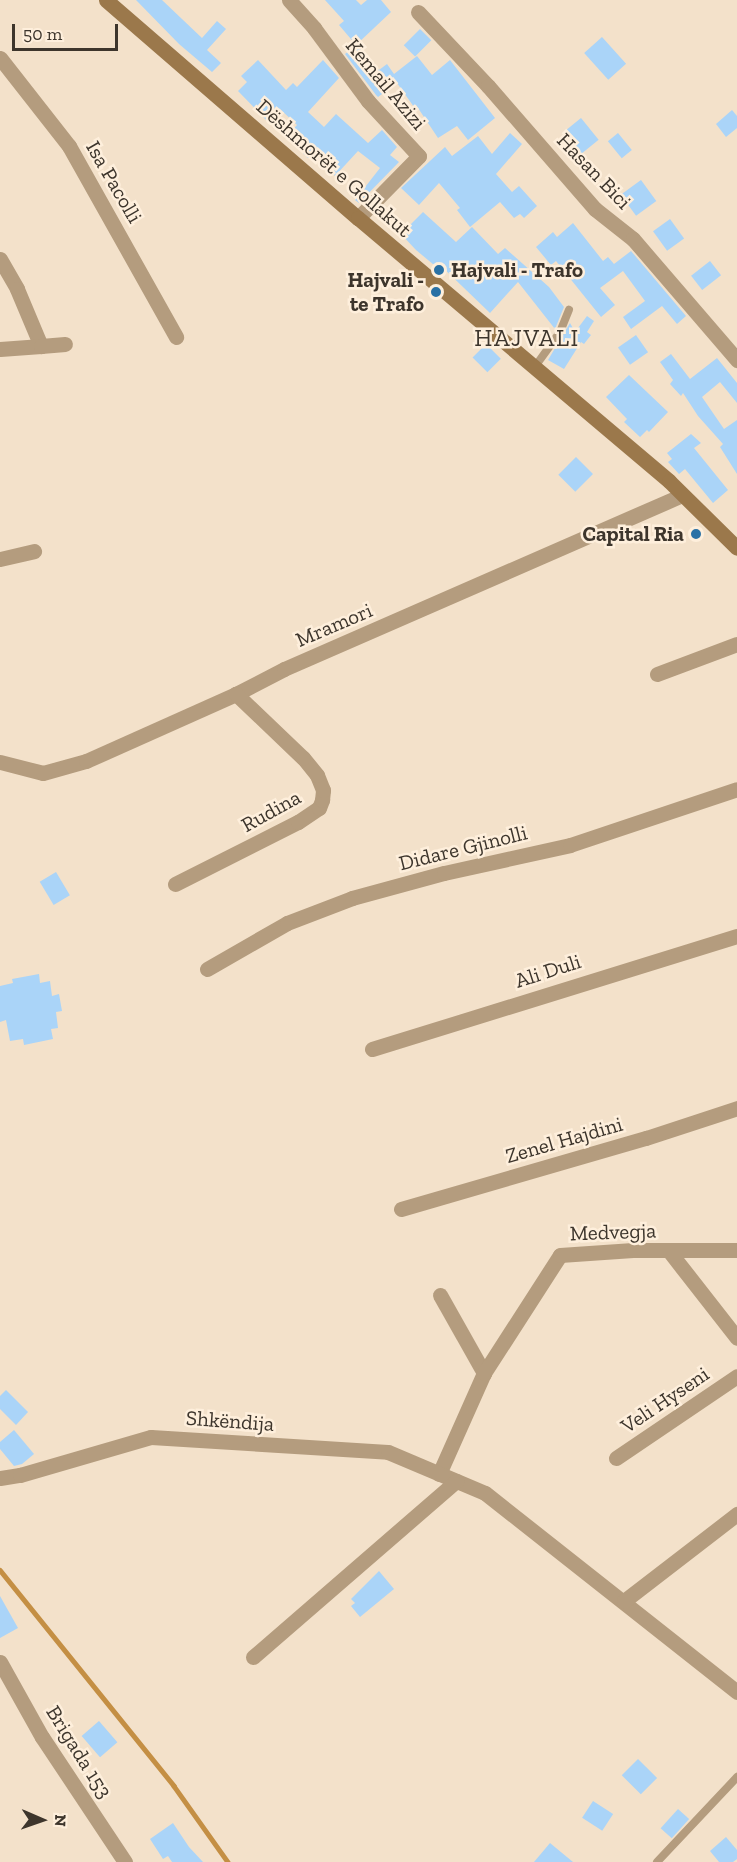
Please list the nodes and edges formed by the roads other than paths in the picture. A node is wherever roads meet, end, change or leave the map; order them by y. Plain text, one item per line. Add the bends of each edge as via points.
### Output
1 (106, 0) edge
2 (289, 0) edge
3 (418, 12) dead end
4 (0, 58) edge
5 (358, 218) junction
6 (0, 259) edge
7 (569, 310) dead end
8 (176, 337) dead end
9 (65, 344) dead end
10 (41, 346) junction
11 (0, 349) edge
12 (737, 360) edge
13 (534, 368) junction
14 (682, 495) junction
15 (734, 539) edge
16 (34, 551) dead end
17 (0, 559) edge
18 (737, 644) edge
19 (657, 674) dead end
20 (236, 694) junction
21 (0, 762) edge
22 (737, 789) edge
23 (175, 884) dead end
24 (737, 936) edge
25 (207, 969) dead end
26 (372, 1049) dead end
27 (737, 1108) edge
28 (401, 1209) dead end
29 (737, 1250) edge
30 (669, 1251) junction
31 (440, 1295) dead end
32 (737, 1338) edge
33 (484, 1373) junction
34 (737, 1377) edge
35 (616, 1458) dead end
36 (439, 1474) junction
37 (0, 1478) edge
38 (456, 1481) junction
39 (737, 1514) edge
40 (624, 1601) junction
41 (253, 1657) dead end
42 (0, 1662) edge
43 (737, 1692) edge
44 (737, 1777) edge
45 (125, 1862) edge
46 (657, 1862) edge

1 - 5 street, Dëshmorët e Gollakut
2 - 5 street, Kemail Azizi via 368,101 419,156
3 - 12 street, Hasan Bici via 595,209 633,239
4 - 8 street, Isa Pacolli via 69,146
5 - 13 street, Dëshmorët e Gollakut
6 - 10 street
7 - 13 lane via 563,326
9 - 10 street
10 - 11 street
13 - 14 street, Dëshmorët e Gollakut
14 - 15 street, Dëshmorët e Gollakut
14 - 20 street, Mramori via 284,669
16 - 17 street
18 - 19 street
20 - 21 street, Mramori via 86,761 44,773
20 - 23 street, Rudina via 317,775 322,800 319,808 298,822
22 - 25 street, Didare Gjinolli via 570,845 351,898 287,922
24 - 26 street, Ali Duli
27 - 28 street, Zenel Hajdini
29 - 30 street, Medvegja
30 - 32 street
30 - 33 street, Medvegja via 560,1255
31 - 33 street
33 - 36 street, Medvegja
34 - 35 street, Veli Hyseni
36 - 37 street, Shkëndija via 388,1452 151,1437
36 - 38 street, Shkëndija
38 - 40 street, Shkëndija via 484,1493
38 - 41 street
39 - 40 street
40 - 43 street, Shkëndija
42 - 45 street, Brigada 153 via 42,1737
44 - 46 lane

